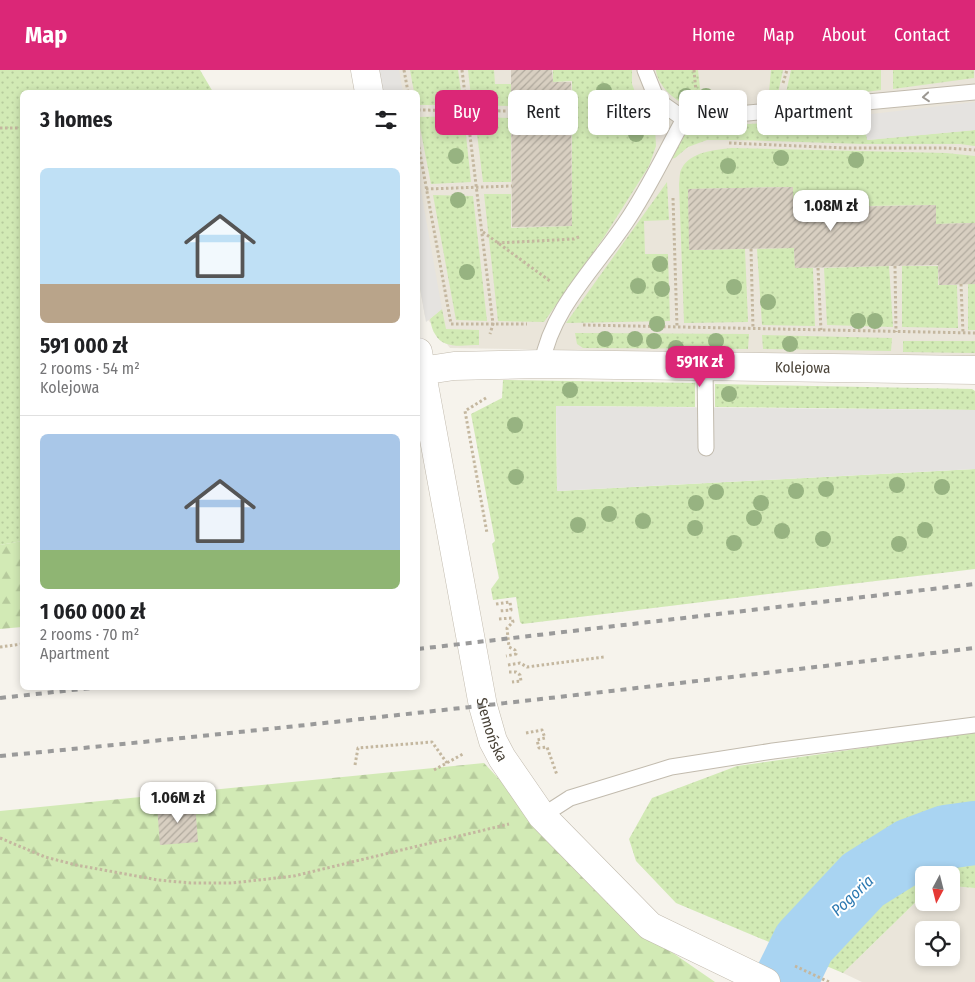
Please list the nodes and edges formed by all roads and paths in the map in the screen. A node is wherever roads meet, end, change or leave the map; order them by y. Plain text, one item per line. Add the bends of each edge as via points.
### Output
1 (365, 70) edge
2 (404, 70) edge
3 (462, 70) edge
4 (645, 70) edge
5 (369, 90) edge
6 (408, 90) edge
7 (465, 90) edge
8 (975, 92) edge
9 (420, 110) edge
10 (435, 110) edge
11 (747, 113) edge
12 (679, 115) edge
13 (0, 128) edge
14 (20, 128) edge
15 (679, 128) edge
16 (470, 135) edge
17 (724, 143) dead end
18 (975, 150) edge
19 (420, 154) edge
20 (512, 186) dead end
21 (476, 187) junction
22 (426, 188) junction
23 (673, 194) dead end
24 (627, 221) junction
25 (482, 231) junction
26 (497, 243) junction
27 (751, 249) dead end
28 (895, 266) dead end
29 (818, 268) dead end
30 (961, 284) dead end
31 (572, 297) junction
32 (493, 324) junction
33 (555, 324) junction
34 (676, 327) junction
35 (753, 329) junction
36 (821, 330) junction
37 (896, 332) junction
38 (963, 333) junction
39 (975, 334) edge
40 (420, 361) edge
41 (542, 364) junction
42 (420, 367) edge
43 (705, 367) junction
44 (975, 370) edge
45 (465, 411) dead end
46 (706, 448) dead end
47 (487, 541) dead end
48 (488, 605) dead end
49 (492, 612) dead end
50 (494, 620) dead end
51 (20, 644) edge
52 (0, 647) edge
53 (499, 656) dead end
54 (604, 657) dead end
55 (500, 666) dead end
56 (501, 674) dead end
57 (506, 683) dead end
58 (975, 725) edge
59 (523, 734) dead end
60 (468, 751) dead end
61 (446, 763) junction
62 (355, 765) dead end
63 (434, 770) dead end
64 (556, 773) dead end
65 (542, 816) junction
66 (0, 838) edge
67 (788, 962) dead end
68 (759, 979) edge
69 (829, 982) edge

1 - 5 street
2 - 6 path
3 - 7 path
4 - 12 lane via 657,100
8 -> 11 lane
9 - 10 path
13 - 14 path
15 - 24 lane
16 - 21 path
17 - 18 path
19 - 22 path
20 - 21 path
21 - 22 path
21 - 25 path
22 - 32 path via 451,324
23 - 34 path
24 - 26 path via 574,239
24 - 31 lane
25 - 26 path
25 - 32 path
26 - 31 path
27 - 35 path
28 - 37 path
29 - 36 path
30 - 38 path
31 - 33 lane
32 - 33 path
33 - 34 path
33 - 41 lane via 544,348
34 - 35 path
35 - 36 path
36 - 37 path
37 - 38 path
38 - 39 path
40 - 41 street, Kolejowa via 454,366
41 - 43 street, Kolejowa
42 - 65 street, Siemońska via 488,726 506,766
43 - 44 street, Kolejowa
43 - 46 lane
45 - 47 path
48 - 49 path via 510,602 511,610
50 - 53 path via 512,618 513,622 507,628 509,647 516,650 516,654
51 - 52 path
54 - 55 path via 527,667 520,663
56 - 57 path via 516,672 520,675 521,681
58 - 65 lane via 671,767 570,798
59 - 64 path via 542,730 545,738 537,740 539,748 548,747
60 - 61 path
61 - 62 path via 432,742 358,748
61 - 63 path
65 - 66 path via 294,876 232,883 166,881 76,865 45,858
65 - 68 street, Siemońska via 650,926
67 - 69 path

